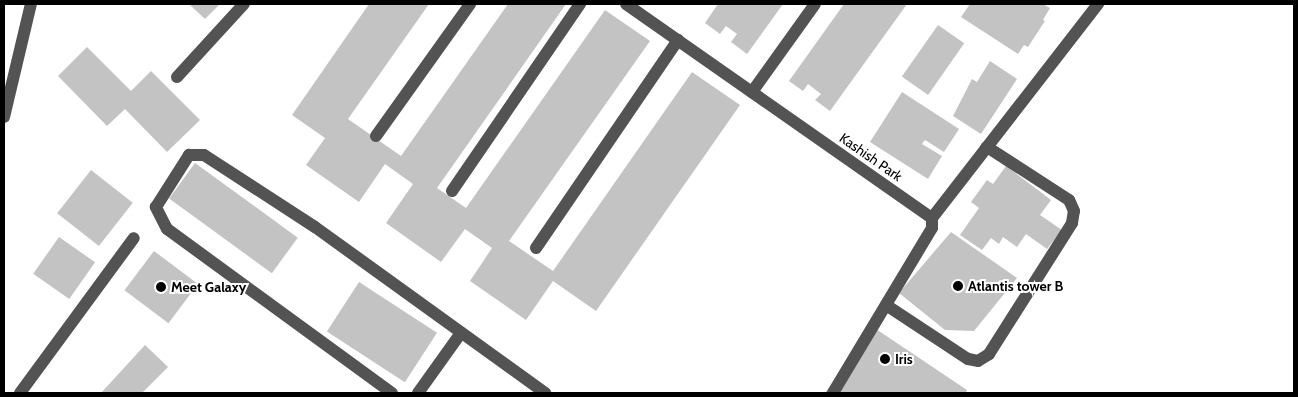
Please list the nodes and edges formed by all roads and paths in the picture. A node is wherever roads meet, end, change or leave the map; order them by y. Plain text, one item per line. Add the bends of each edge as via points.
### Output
1 (31, 4) edge
2 (244, 4) edge
3 (470, 4) edge
4 (580, 4) edge
5 (626, 4) edge
6 (815, 4) edge
7 (1098, 4) edge
8 (678, 40) junction
9 (176, 77) dead end
10 (752, 92) junction
11 (4, 117) edge
12 (376, 136) dead end
13 (987, 147) junction
14 (452, 191) dead end
15 (932, 218) junction
16 (134, 238) dead end
17 (536, 248) dead end
18 (886, 305) junction
19 (462, 333) junction
20 (20, 393) edge
21 (392, 393) edge
22 (418, 393) edge
23 (545, 393) edge
24 (833, 393) edge

1 - 11 street
2 - 9 street
3 - 12 street
4 - 14 street
5 - 8 street, Kashish Park
6 - 10 street
7 - 13 street
8 - 10 street, Kashish Park
8 - 17 street
10 - 15 street, Kashish Park
13 - 15 street
13 - 18 street via 1069,200 1074,211 1072,223 989,354 978,361 968,359
15 - 18 street via 932,228
16 - 20 street
18 - 24 street
19 - 21 street via 315,227 204,156 189,155 156,207 167,229
19 - 22 street
19 - 23 street

